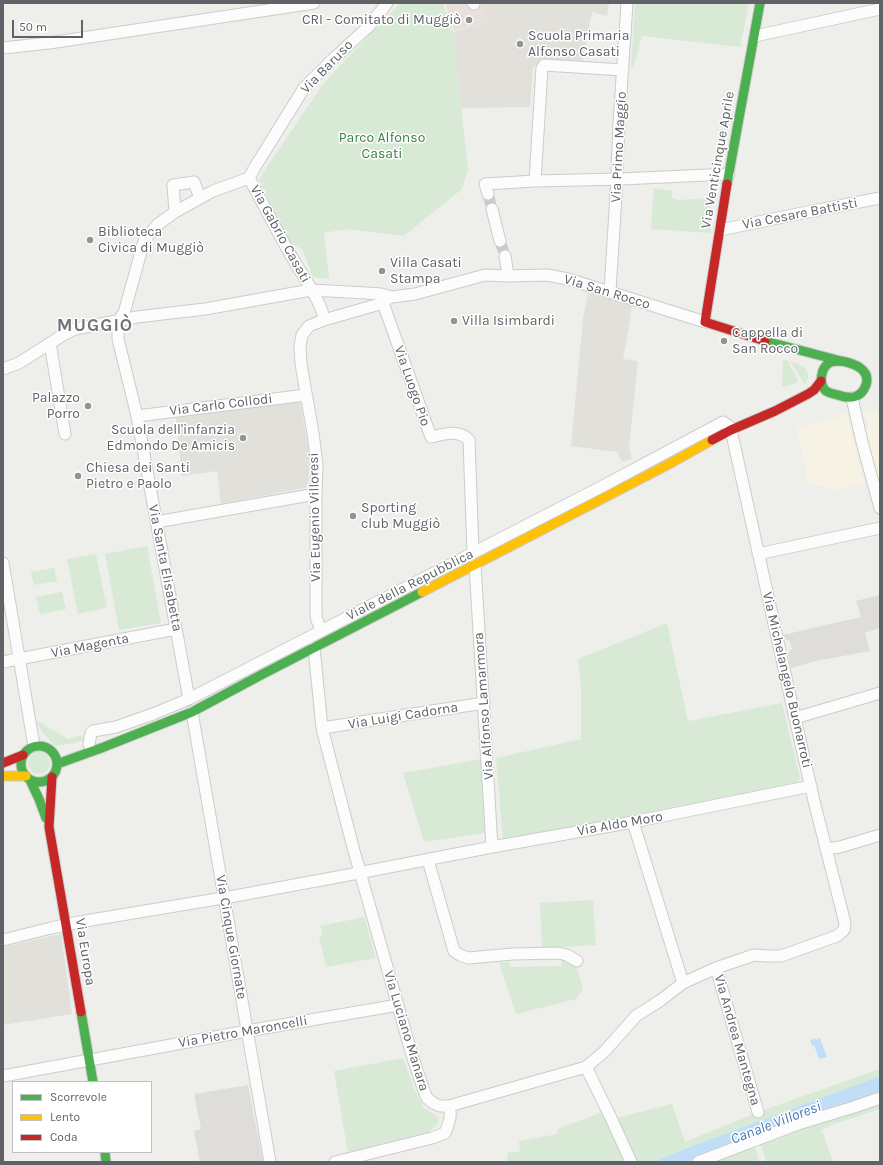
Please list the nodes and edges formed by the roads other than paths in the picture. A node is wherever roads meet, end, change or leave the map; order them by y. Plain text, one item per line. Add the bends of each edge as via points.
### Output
1 (314, 3) edge
2 (387, 3) edge
3 (627, 3) edge
4 (760, 3) edge
5 (265, 6) edge
6 (880, 9) edge
7 (754, 36) junction
8 (3, 48) edge
9 (623, 70) junction
10 (729, 174) junction
11 (249, 178) junction
12 (616, 179) junction
13 (535, 180) junction
14 (488, 194) dead end
15 (200, 198) junction
16 (880, 198) edge
17 (492, 209) tunnel mouth
18 (175, 212) junction
19 (720, 230) junction
20 (500, 241) tunnel mouth
21 (505, 256) tunnel mouth
22 (508, 276) junction
23 (311, 290) junction
24 (607, 290) junction
25 (387, 300) junction
26 (324, 320) junction
27 (118, 321) junction
28 (704, 322) junction
29 (50, 343) junction
30 (779, 346) junction
31 (841, 361) junction
32 (3, 369) edge
33 (863, 370) junction
34 (874, 372) dead end
35 (821, 378) junction
36 (306, 395) junction
37 (847, 397) junction
38 (824, 400) dead end
39 (813, 401) dead end
40 (775, 411) junction
41 (137, 416) junction
42 (731, 430) junction
43 (65, 434) dead end
44 (316, 494) junction
45 (880, 508) edge
46 (156, 522) junction
47 (880, 528) edge
48 (473, 552) junction
49 (758, 554) junction
50 (3, 563) edge
51 (475, 565) junction
52 (176, 629) junction
53 (321, 630) junction
54 (314, 648) junction
55 (20, 659) junction
56 (3, 662) edge
57 (880, 693) edge
58 (189, 699) junction
59 (484, 703) junction
60 (192, 712) junction
61 (795, 718) junction
62 (152, 728) junction
63 (322, 728) junction
64 (86, 745) joint
65 (34, 746) junction
66 (64, 749) dead end
67 (52, 750) junction
68 (23, 755) junction
69 (3, 763) edge
70 (58, 764) junction
71 (3, 776) edge
72 (52, 777) junction
73 (28, 778) junction
74 (811, 786) junction
75 (633, 822) junction
76 (50, 827) junction
77 (880, 835) edge
78 (492, 847) junction
79 (826, 849) junction
80 (428, 860) junction
81 (360, 873) junction
82 (224, 898) junction
83 (66, 925) junction
84 (3, 940) edge
85 (577, 961) dead end
86 (716, 968) junction
87 (683, 983) junction
88 (398, 1005) junction
89 (247, 1031) junction
90 (89, 1060) junction
91 (586, 1068) junction
92 (3, 1076) edge
93 (93, 1081) edge
94 (880, 1098) edge
95 (449, 1106) junction
96 (758, 1112) dead end
97 (270, 1162) edge
98 (335, 1162) edge
99 (631, 1162) edge
100 (698, 1162) edge

1 - 5 street
2 - 11 street, Via Baruso via 369,26 304,88
3 - 9 street, Via Primo Maggio
4 - 7 main road, Via Venticinque Aprile
5 - 8 street via 57,42
6 - 7 street
7 - 10 main road, Via Venticinque Aprile
9 - 12 street, Via Primo Maggio
9 - 13 street via 544,65 541,72
10 - 12 street
10 - 19 main road, Via Venticinque Aprile
11 - 15 street
11 - 23 street, Via Gabrio Casati
12 - 13 street
12 - 24 street, Via Primo Maggio
13 - 14 street via 485,184
15 - 18 street
15 - 18 street via 194,182 173,185
16 - 19 street, Via Cesare Battisti
17 - 20 street
18 - 27 street via 144,240 124,313
19 - 28 main road, Via Venticinque Aprile
21 - 22 street
22 - 24 street, Via San Rocco via 547,275
22 - 25 street, Via San Rocco via 485,274
23 - 25 street via 381,294
23 - 26 street, Via Gabrio Casati via 324,313
23 - 27 street
24 - 28 street, Via San Rocco
25 - 26 street, Via Eugenio Villoresi
25 - 48 street, Via Luogo Pio via 431,437 450,433 466,436 469,440
26 - 36 street, Via Eugenio Villoresi via 308,326 300,342
27 - 29 street via 75,329
27 - 41 street, Via Santa Elisabetta via 118,339
28 - 30 main road
29 - 32 street via 19,363
29 - 43 street
30 - 31 main road
30 - 35 main road via 811,360
31 - 33 main road via 856,364
31 - 35 main road via 827,365
33 - 34 main road
33 - 37 main road via 868,388 857,396
35 - 37 main road via 826,390
35 - 40 main road, Viale della Repubblica via 814,390
36 - 41 street, Via Carlo Collodi
36 - 44 street, Via Eugenio Villoresi via 317,465
37 - 38 main road
37 - 45 street
39 - 40 main road, Viale della Repubblica
40 - 42 main road, Viale della Repubblica
41 - 46 street, Via Santa Elisabetta
42 - 48 street, Viale della Repubblica via 723,422
42 - 49 street, Via Michelangelo Buonarroti
42 - 51 main road, Viale della Repubblica
44 - 46 street
44 - 53 street, Via Eugenio Villoresi via 316,620
46 - 52 street, Via Santa Elisabetta
47 - 49 street
48 - 53 street, Viale della Repubblica
49 - 61 street, Via Michelangelo Buonarroti
50 - 55 street
51 - 54 main road, Viale della Repubblica
51 - 59 street, Via Alfonso Lamarmora
52 - 55 street, Via Magenta
52 - 58 street, Via Santa Elisabetta
53 - 58 street, Viale della Repubblica
54 - 60 main road, Viale della Repubblica
54 - 63 street, Via Luciano Manara
55 - 56 street, Via Magenta
55 - 65 street
57 - 61 street
58 - 64 street, Viale della Repubblica via 116,727 94,731
59 - 63 street, Via Luigi Cadorna
59 - 78 street, Via Alfonso Lamarmora
60 - 62 main road, Viale della Repubblica
60 - 82 street, Via Cinque Giornate
61 - 74 street, Via Michelangelo Buonarroti
62 - 64 main road, Viale della Repubblica
62 - 70 main road, Viale della Repubblica
63 - 81 street, Via Luciano Manara
65 - 67 main road via 41,745
65 - 68 main road
66 - 67 main road
67 - 70 main road
68 - 69 main road
68 - 73 main road via 21,766
70 - 72 main road
71 - 73 main road
72 - 73 main road via 42,782
72 - 76 main road, Via Europa
73 - 76 main road, Via Europa
74 - 75 street, Via Aldo Moro
74 - 79 street, Via Michelangelo Buonarroti
75 - 78 street, Via Aldo Moro
75 - 87 street
76 - 83 main road, Via Europa
77 - 79 street
78 - 80 street, Via Aldo Moro
79 - 86 street, Via Michelangelo Buonarroti via 845,923 844,930 837,936 781,956 754,955
80 - 81 street, Via Aldo Moro
80 - 85 street via 454,951 468,958 558,953
81 - 82 street, Via Aldo Moro
81 - 88 street, Via Luciano Manara
82 - 83 street, Via Aldo Moro
82 - 89 street, Via Cinque Giornate
83 - 84 street, Via Aldo Moro
83 - 90 main road, Via Europa
86 - 87 street
86 - 96 street, Via Andrea Mantegna
87 - 91 street via 636,1016
88 - 89 street, Via Pietro Maroncelli
88 - 95 street, Via Luciano Manara via 427,1098 440,1106
89 - 90 street, Via Pietro Maroncelli
89 - 97 street, Via Cinque Giornate
90 - 92 street, Via Pietro Maroncelli
90 - 93 main road, Via Europa
91 - 95 street
91 - 99 street
94 - 100 street via 798,1124
95 - 98 street via 450,1121 445,1133

